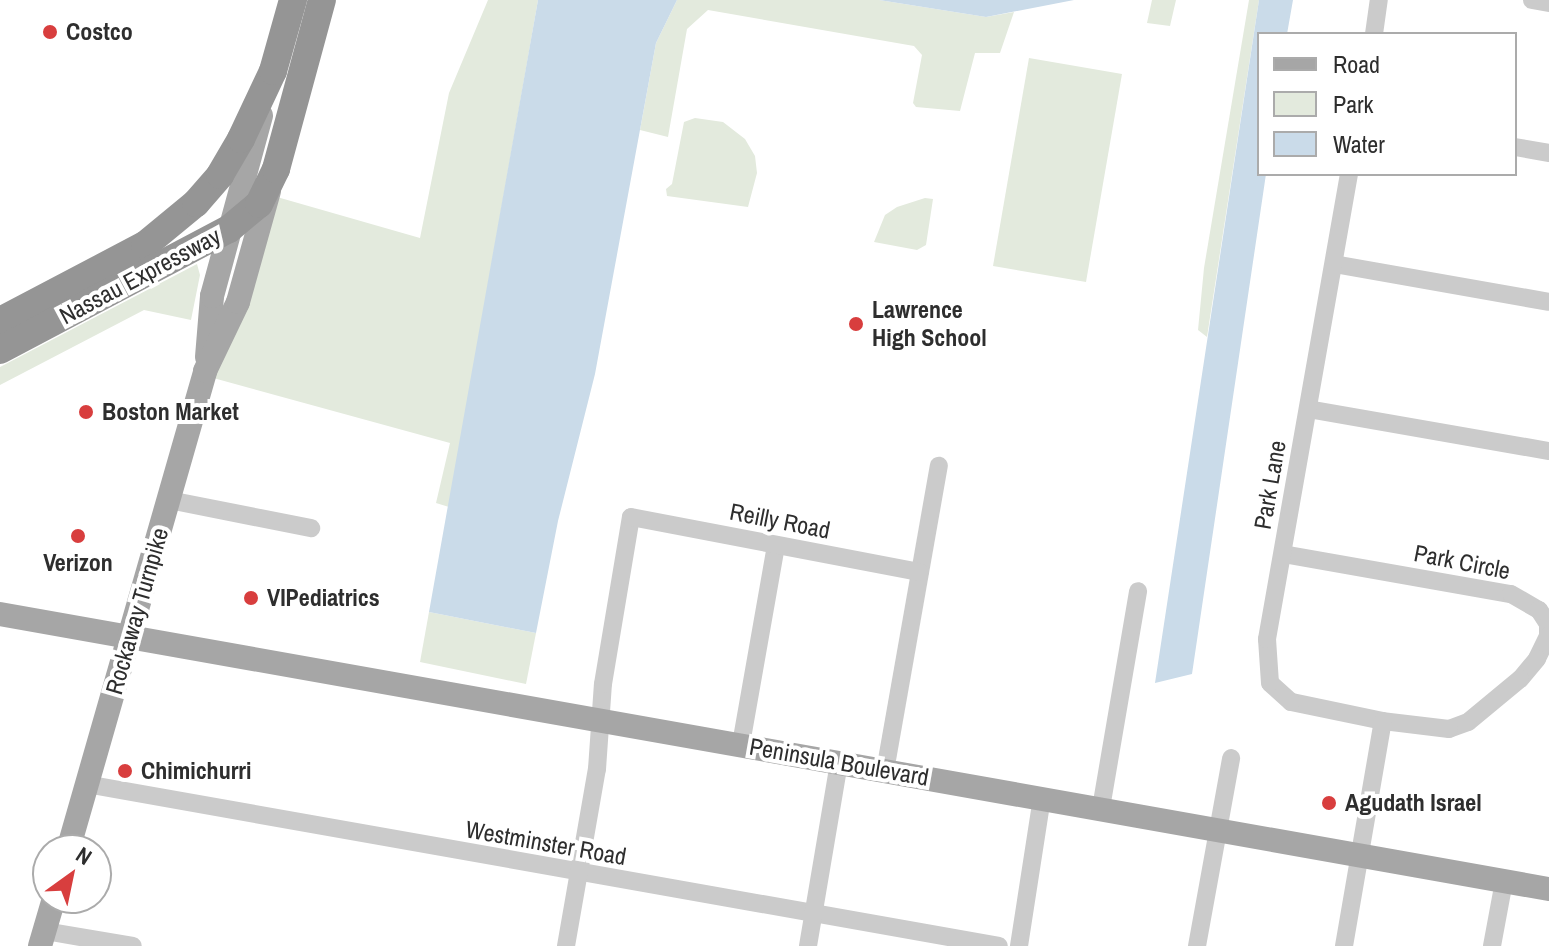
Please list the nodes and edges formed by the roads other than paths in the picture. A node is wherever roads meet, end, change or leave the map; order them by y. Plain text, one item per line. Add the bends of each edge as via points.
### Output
1 (293, 0) edge
2 (322, 0) edge
3 (1379, 0) edge
4 (1532, 0) edge
5 (1549, 3) edge
6 (1374, 32) edge
7 (273, 71) junction
8 (1517, 147) edge
9 (1549, 153) edge
10 (1349, 176) edge
11 (270, 189) junction
12 (229, 229) junction
13 (1334, 264) junction
14 (1549, 302) edge
15 (0, 321) edge
16 (0, 350) edge
17 (205, 371) junction
18 (1308, 409) junction
19 (1549, 451) edge
20 (939, 466) dead end
21 (169, 500) junction
22 (311, 528) dead end
23 (775, 552) junction
24 (1283, 554) junction
25 (920, 572) junction
26 (1138, 591) dead end
27 (0, 614) edge
28 (130, 636) junction
29 (602, 720) junction
30 (1383, 721) junction
31 (741, 744) junction
32 (1231, 758) dead end
33 (839, 762) junction
34 (885, 771) junction
35 (86, 784) junction
36 (1042, 798) junction
37 (1101, 808) junction
38 (1217, 829) junction
39 (72, 834) edge
40 (1361, 855) junction
41 (579, 874) junction
42 (1504, 881) junction
43 (1549, 889) edge
44 (50, 914) edge
45 (813, 915) junction
46 (43, 938) edge
47 (133, 946) edge
48 (566, 946) edge
49 (808, 946) edge
50 (999, 946) edge
51 (1019, 946) edge
52 (1197, 946) edge
53 (1344, 946) edge
54 (1492, 946) edge

1 - 7 highway, Rockaway Turnpike
2 - 11 highway, Rockaway Turnpike
3 - 6 street
4 - 5 street
7 - 12 main road, Rockaway Turnpike
7 - 15 highway, Nassau Expressway via 228,163 185,215 145,245
8 - 9 street
10 - 13 street, Park Lane
11 - 12 highway, Nassau Expressway
11 - 17 main road, Rockaway Turnpike via 238,302
12 - 16 highway, Nassau Expressway
12 - 17 main road, Rockaway Turnpike via 212,296
13 - 14 street
13 - 18 street, Park Lane
17 - 21 main road, Rockaway Turnpike
18 - 19 street
18 - 24 street, Park Lane
20 - 25 street
21 - 22 street
21 - 28 main road, Rockaway Turnpike
23 - 25 street, Reilly Road
23 - 29 street, Reilly Road via 631,517 603,684
23 - 31 street
24 - 30 street, Park Lane via 1267,639 1270,683 1291,702
24 - 30 street, Park Circle via 1511,594 1532,604 1546,619 1548,636 1537,659 1468,722 1441,729
25 - 34 street
26 - 37 street
27 - 28 main road, Peninsula Boulevard
28 - 29 main road, Peninsula Boulevard
28 - 35 main road, Rockaway Turnpike
29 - 31 main road, Peninsula Boulevard
29 - 41 street
30 - 40 street
31 - 33 main road, Peninsula Boulevard
32 - 38 street
33 - 34 main road, Peninsula Boulevard
33 - 45 street
34 - 36 main road, Peninsula Boulevard
35 - 39 main road, Rockaway Turnpike
35 - 41 street, Westminster Road
36 - 37 main road, Peninsula Boulevard
36 - 51 street
37 - 38 main road, Peninsula Boulevard
38 - 40 main road, Peninsula Boulevard
38 - 52 street
40 - 42 main road, Peninsula Boulevard
40 - 53 street
41 - 45 street, Westminster Road
41 - 48 street
42 - 43 main road, Peninsula Boulevard
42 - 54 street
44 - 46 main road
45 - 49 street
45 - 50 street, Westminster Road
46 - 47 street

